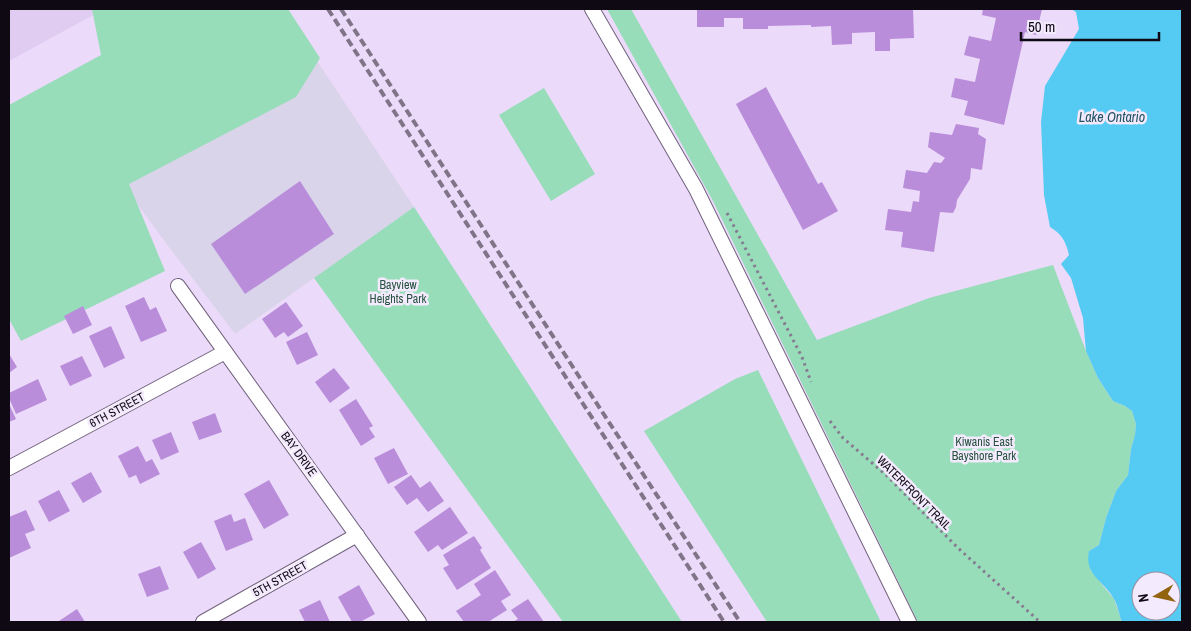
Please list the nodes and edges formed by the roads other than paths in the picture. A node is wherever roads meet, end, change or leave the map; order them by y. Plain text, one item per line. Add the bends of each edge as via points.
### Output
1 (592, 9) edge
2 (178, 286) dead end
3 (225, 352) junction
4 (9, 468) edge
5 (357, 535) junction
6 (203, 622) edge
7 (419, 622) edge
8 (909, 622) edge

1 - 8 street via 696,189
2 - 3 street, BAY DRIVE
3 - 4 street, 6TH STREET
3 - 5 street, BAY DRIVE
5 - 6 street, 5TH STREET
5 - 7 street, BAY DRIVE

